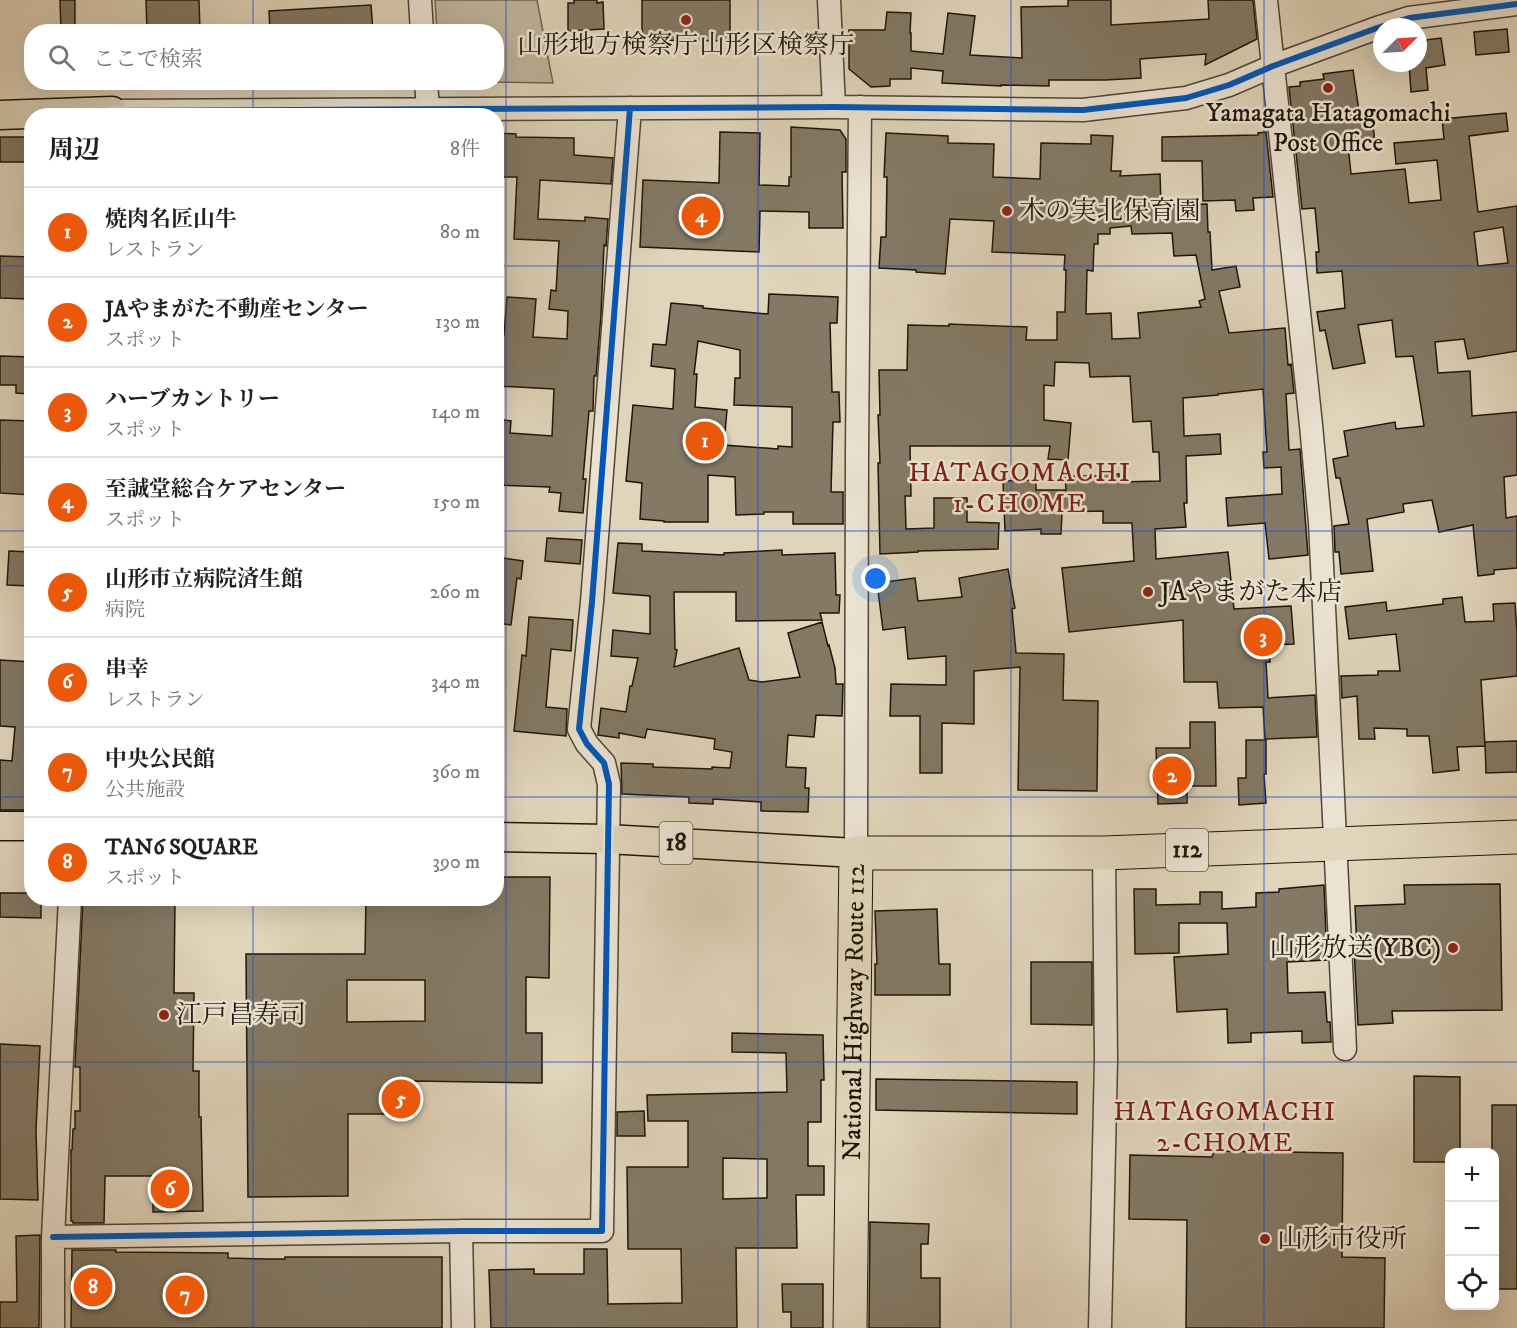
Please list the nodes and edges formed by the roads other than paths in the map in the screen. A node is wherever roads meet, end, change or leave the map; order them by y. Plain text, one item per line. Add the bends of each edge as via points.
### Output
1 (420, 0) edge
2 (830, 0) edge
3 (1266, 0) edge
4 (1517, 4) edge
5 (422, 24) edge
6 (1274, 66) junction
7 (427, 90) edge
8 (834, 107) junction
9 (860, 107) junction
10 (428, 108) edge
11 (630, 108) junction
12 (504, 109) edge
13 (0, 115) edge
14 (24, 115) edge
15 (0, 826) edge
16 (24, 826) edge
17 (504, 837) edge
18 (1517, 837) edge
19 (608, 839) junction
20 (1334, 845) junction
21 (1104, 853) junction
22 (856, 854) junction
23 (70, 906) edge
24 (1345, 1049) dead end
25 (461, 1232) junction
26 (53, 1237) junction
27 (53, 1328) edge
28 (463, 1328) edge
29 (850, 1328) edge
30 (1100, 1328) edge

1 - 5 street
2 - 8 street
3 - 6 street
4 - 6 street via 1408,18
6 - 9 street via 1186,98 1083,110
6 - 20 street via 1320,523
7 - 10 street
8 - 9 street
8 - 11 street
9 - 22 street
11 - 12 street
11 - 19 street via 579,729 604,763 609,784
13 - 14 main road
15 - 16 main road
17 - 19 main road, 18
18 - 20 highway, National Highway Route 112 / 112
19 - 22 main road, 18
19 - 25 street via 602,1231
20 - 21 highway, National Highway Route 112 / 112
20 - 24 street
21 - 22 highway, National Highway Route 112 / 112
21 - 30 street via 1106,1059
22 - 29 highway, National Highway Route 112
23 - 26 street
25 - 26 street
25 - 28 street
26 - 27 street

